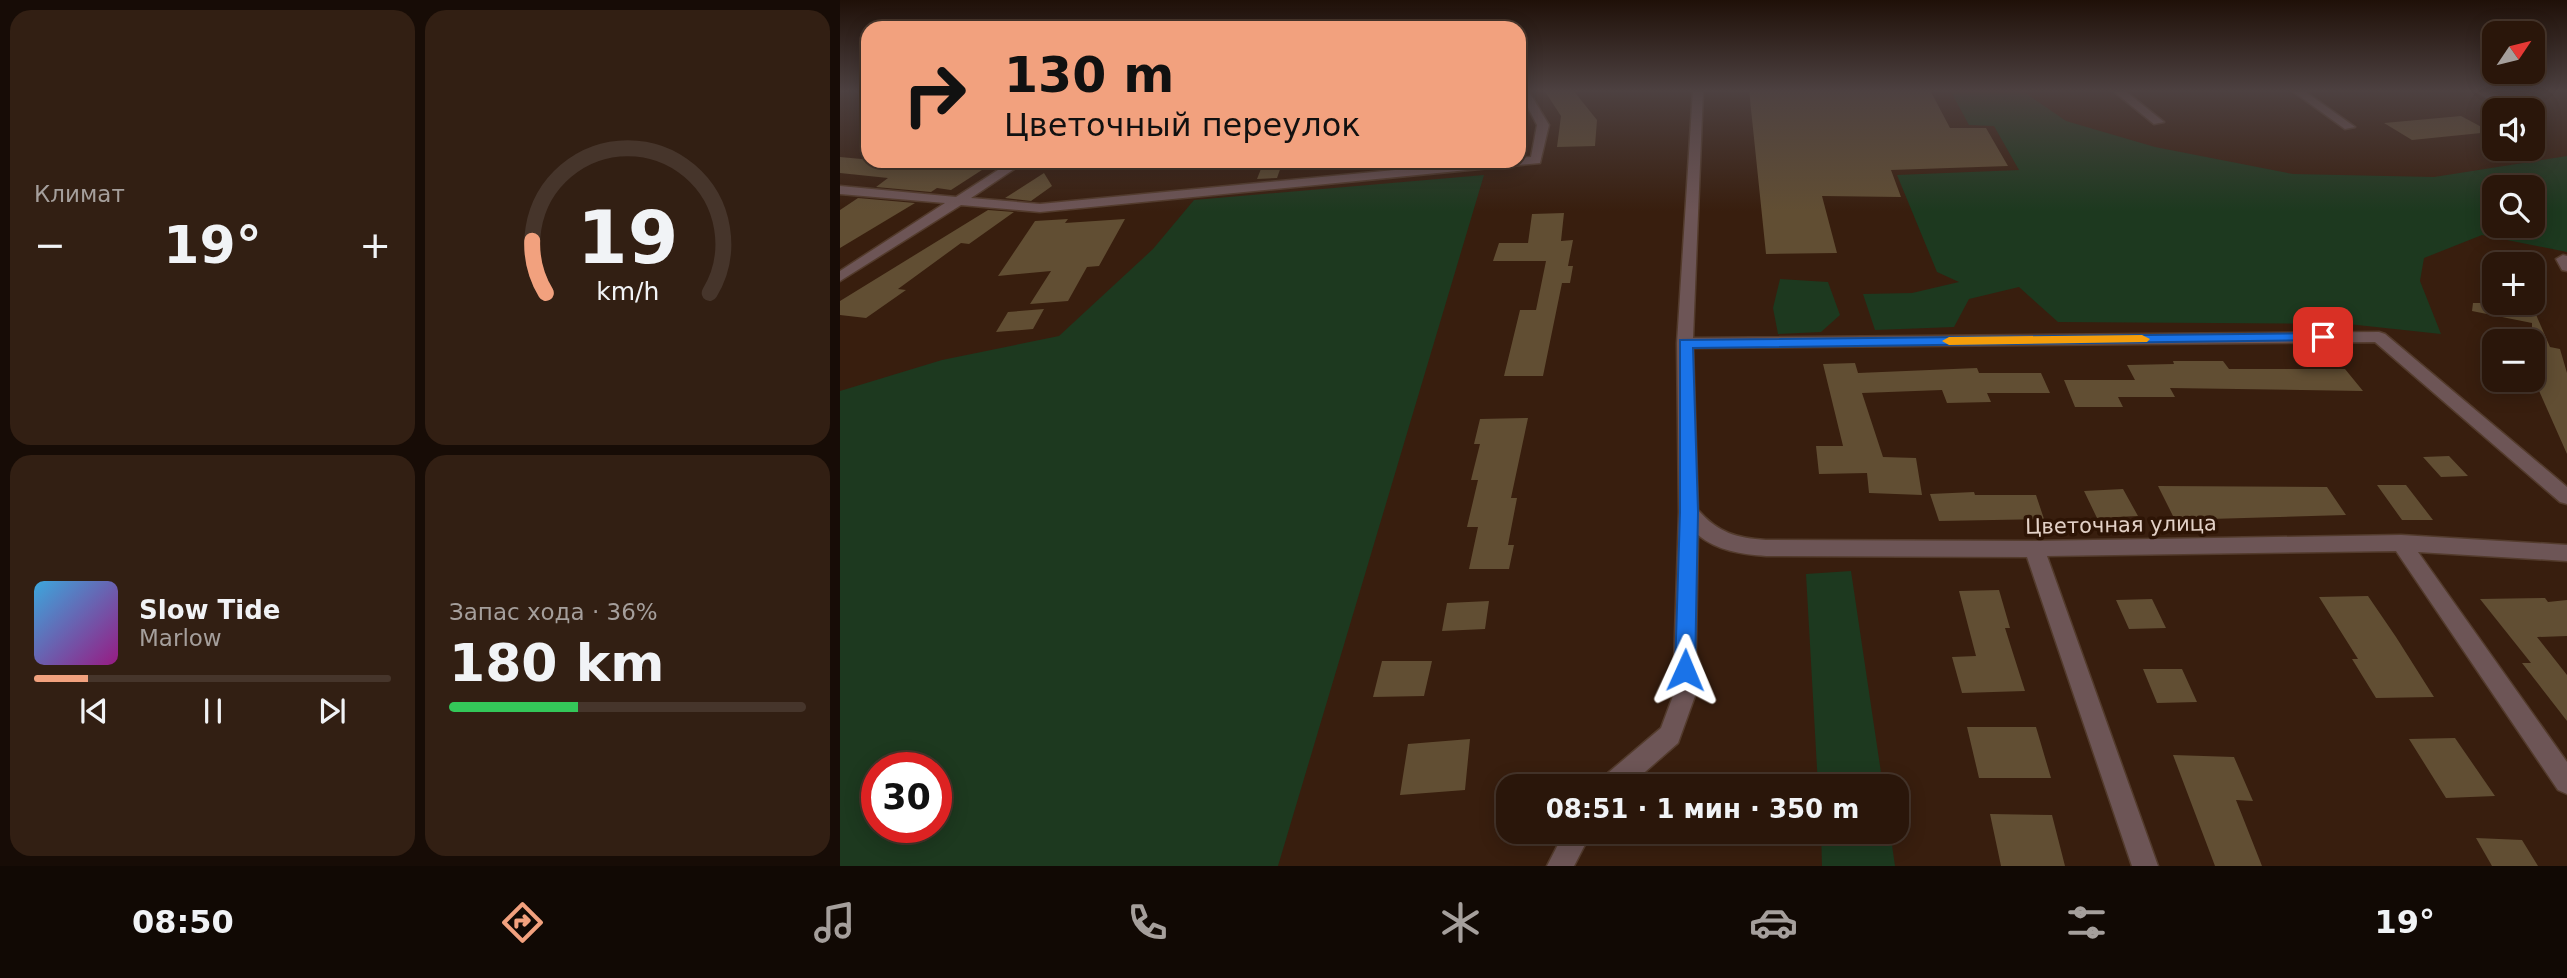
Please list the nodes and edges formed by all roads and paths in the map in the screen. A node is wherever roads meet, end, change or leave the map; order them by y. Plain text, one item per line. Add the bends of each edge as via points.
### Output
1 (1542, 130) edge
2 (1696, 130) edge
3 (1526, 161) edge
4 (1009, 168) edge
5 (1453, 168) edge
6 (840, 190) edge
7 (955, 203) junction
8 (840, 277) edge
9 (1685, 343) junction
10 (2567, 497) edge
11 (1689, 512) junction
12 (2401, 543) junction
13 (2034, 550) junction
14 (2567, 553) edge
15 (1625, 774) edge
16 (2567, 782) edge
17 (1572, 844) edge
18 (1560, 866) edge
19 (2145, 866) edge

1 - 3 street via 1536,160
2 - 9 street
4 - 7 street
5 - 7 street via 1040,208
6 - 7 street
7 - 8 street
9 - 10 street via 2379,337
9 - 11 street
11 - 13 street, Цветочная улица via 1723,544
11 - 15 street via 1684,696 1670,735
12 - 13 street, Цветочная улица
12 - 14 street, Цветочная улица
12 - 16 street
13 - 19 street
17 - 18 street

